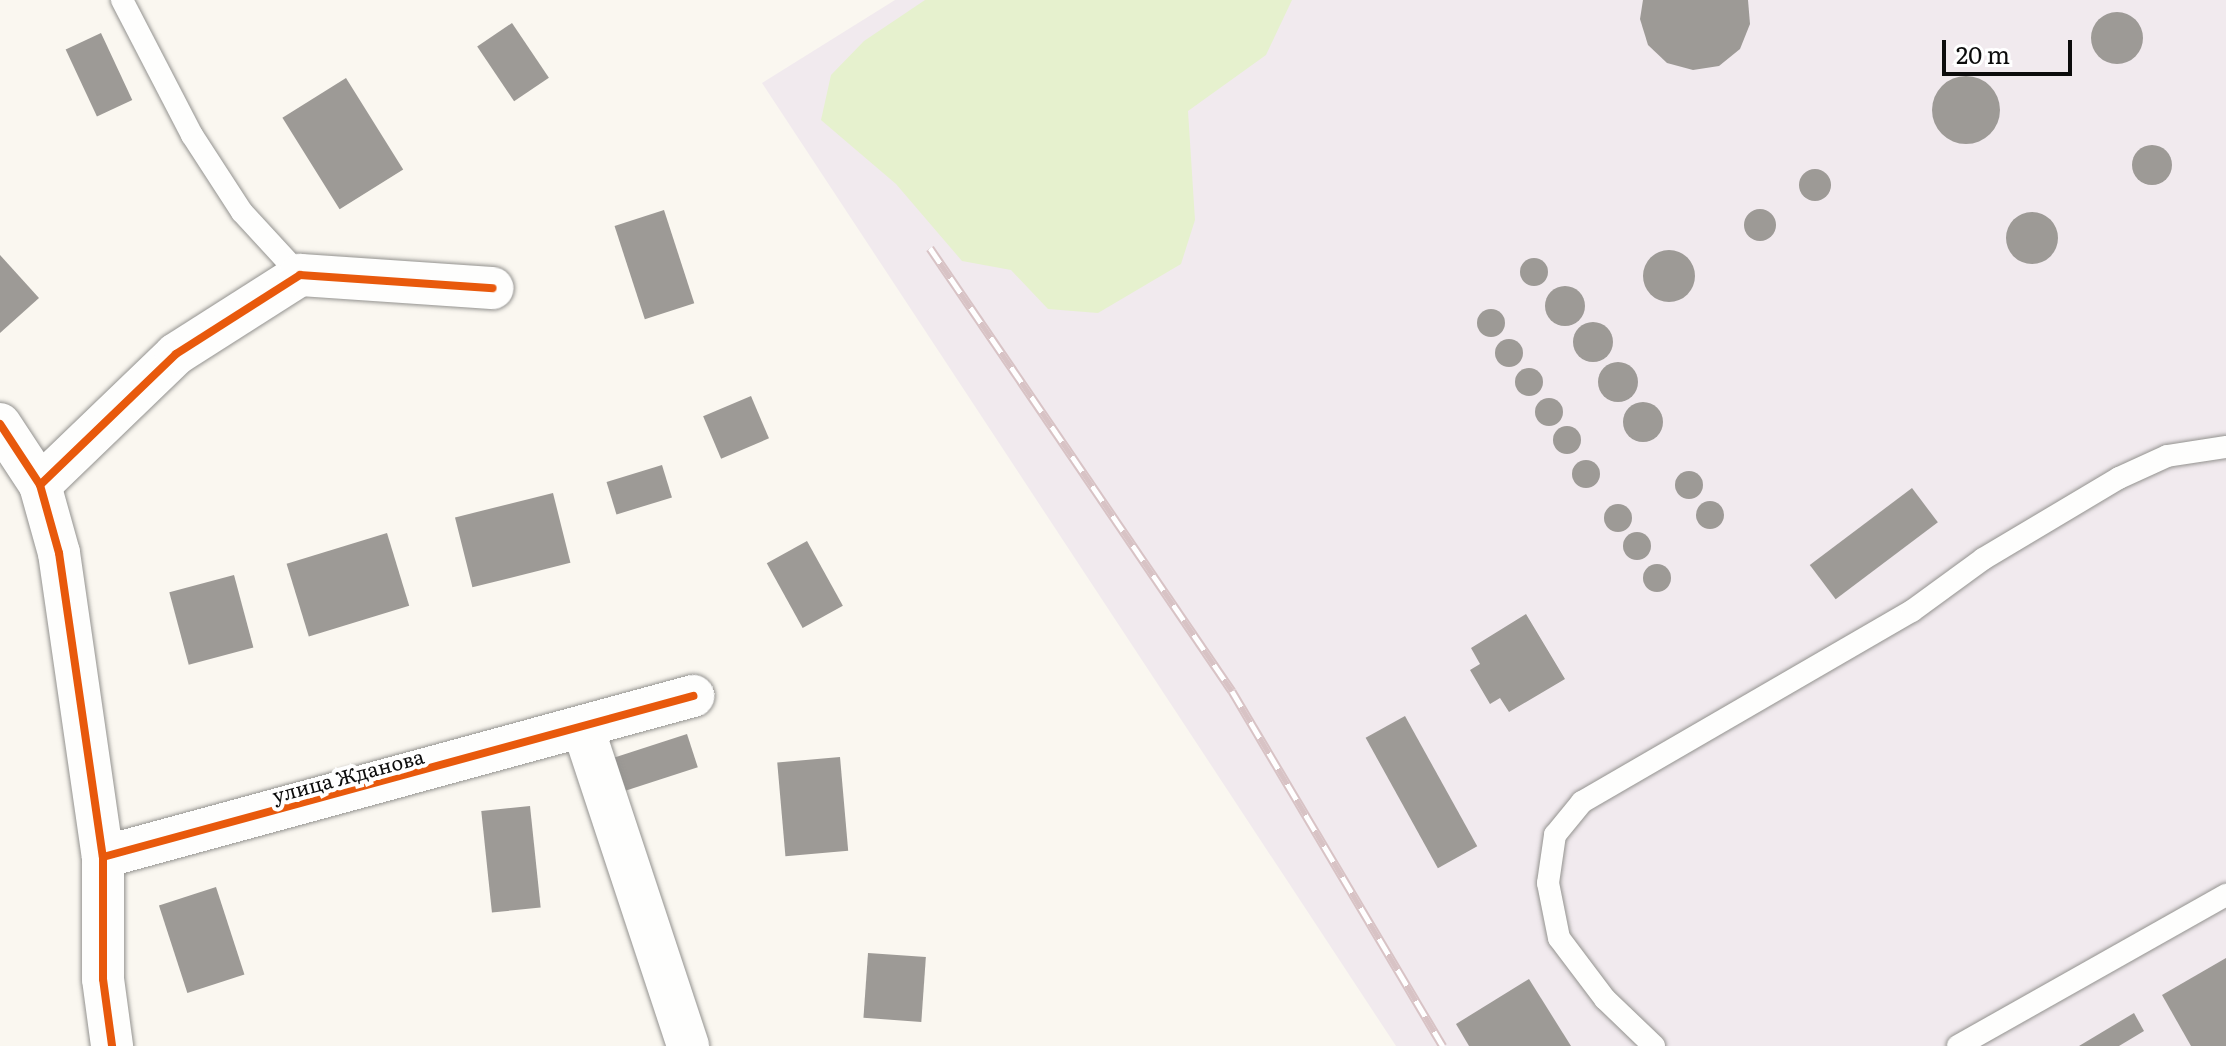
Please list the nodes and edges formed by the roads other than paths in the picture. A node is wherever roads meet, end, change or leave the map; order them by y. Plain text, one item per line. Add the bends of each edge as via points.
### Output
1 (122, 0) edge
2 (300, 275) junction
3 (493, 288) dead end
4 (0, 424) edge
5 (2226, 447) edge
6 (40, 485) junction
7 (693, 696) dead end
8 (583, 728) junction
9 (103, 857) junction
10 (2226, 895) edge
11 (112, 1046) edge
12 (688, 1046) edge
13 (1654, 1046) edge
14 (1958, 1046) edge

1 - 2 lane via 192,135 242,212
2 - 3 street
2 - 6 street via 176,354
4 - 6 street
5 - 13 lane via 2167,456 2119,478 1983,559 1912,611 1582,802 1555,835 1548,883 1559,938 1605,999
6 - 9 street via 75,643
7 - 8 street, улица Жданова
8 - 9 street, улица Жданова
8 - 12 street
9 - 11 street via 103,979
10 - 14 lane

